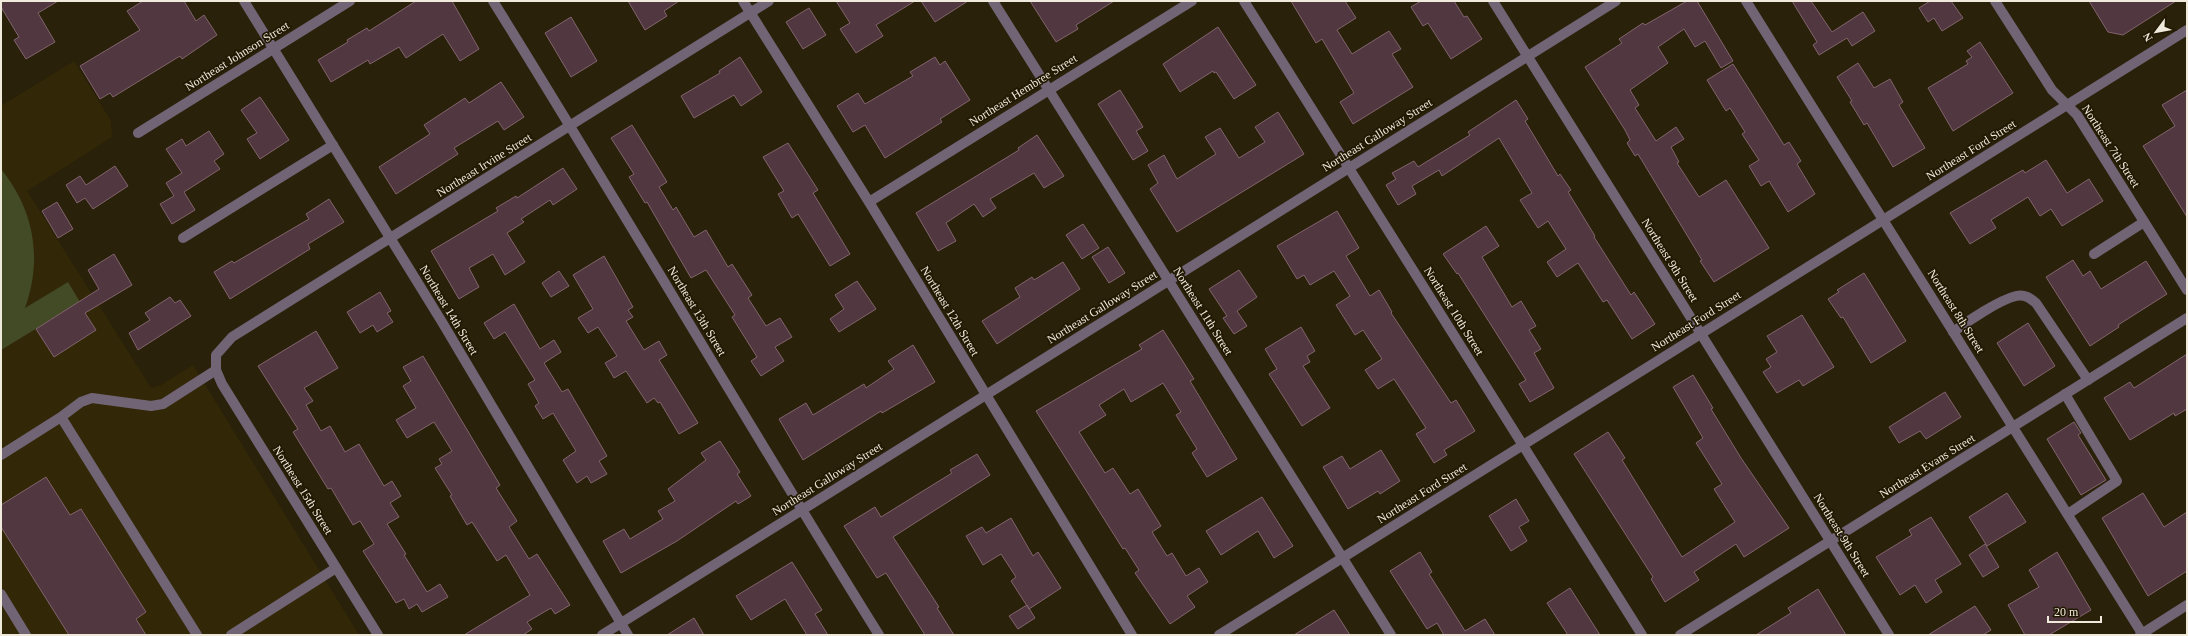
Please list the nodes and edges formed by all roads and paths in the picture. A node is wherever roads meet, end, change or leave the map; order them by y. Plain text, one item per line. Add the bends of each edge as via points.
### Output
1 (244, 1) edge
2 (350, 1) edge
3 (493, 1) edge
4 (744, 1) edge
5 (769, 1) edge
6 (993, 1) edge
7 (1192, 1) edge
8 (1244, 1) edge
9 (1493, 1) edge
10 (1616, 1) edge
11 (1746, 1) edge
12 (1995, 1) edge
13 (751, 12) junction
14 (2187, 30) edge
15 (274, 49) junction
16 (1527, 56) junction
17 (1048, 90) junction
18 (2067, 105) junction
19 (571, 126) junction
20 (138, 133) dead end
21 (334, 145) junction
22 (1349, 168) junction
23 (868, 202) junction
24 (1883, 220) junction
25 (2144, 222) junction
26 (183, 238) dead end
27 (391, 238) junction
28 (2094, 254) dead end
29 (1168, 281) junction
30 (2187, 290) edge
31 (2187, 318) edge
32 (1953, 332) junction
33 (1701, 334) junction
34 (216, 370) junction
35 (2088, 380) junction
36 (2065, 394) junction
37 (986, 395) junction
38 (61, 417) junction
39 (2013, 427) junction
40 (1523, 445) junction
41 (1, 455) edge
42 (802, 510) junction
43 (2068, 514) junction
44 (1830, 541) junction
45 (1342, 558) junction
46 (336, 568) junction
47 (1, 594) edge
48 (2187, 605) edge
49 (620, 623) junction
50 (2142, 634) edge
51 (26, 635) edge
52 (197, 635) edge
53 (231, 635) edge
54 (378, 635) edge
55 (602, 635) edge
56 (628, 635) edge
57 (880, 635) edge
58 (1132, 635) edge
59 (1220, 635) edge
60 (1391, 635) edge
61 (1642, 635) edge
62 (1680, 635) edge
63 (1889, 635) edge

1 - 15 street, Northeast 14th Street
2 - 15 street, Northeast Johnson Street
3 - 19 street, Northeast 13th Street
4 - 13 street, Northeast 12th Street
5 - 13 street, Northeast Irvine Street
6 - 17 street, Northeast 11th Street
7 - 17 street, Northeast Hembree Street
8 - 22 street, Northeast 10th Street
9 - 16 street, Northeast 9th Street
10 - 16 street, Northeast Galloway Street
11 - 24 street, Northeast 8th Street
12 - 18 street, Northeast 7th Street via 2052,90
13 - 19 street, Northeast Irvine Street
13 - 23 street, Northeast 12th Street
14 - 18 street, Northeast Ford Street
15 - 20 street, Northeast Johnson Street
15 - 21 street, Northeast 14th Street
16 - 22 street, Northeast Galloway Street
16 - 33 street, Northeast 9th Street
17 - 23 street, Northeast Hembree Street
17 - 29 street, Northeast 11th Street
18 - 24 street, Northeast Ford Street
18 - 25 street, Northeast 7th Street via 2078,115
19 - 27 street, Northeast Irvine Street
19 - 42 street, Northeast 13th Street
21 - 26 street
21 - 27 street, Northeast 14th Street
22 - 29 street, Northeast Galloway Street
22 - 40 street, Northeast 10th Street
23 - 37 street, Northeast 12th Street
24 - 32 street, Northeast 8th Street
24 - 33 street, Northeast Ford Street
25 - 28 street
25 - 30 street, Northeast 7th Street
27 - 34 street, Northeast Irvine Street via 232,337 216,355
27 - 49 street, Northeast 14th Street
29 - 37 street, Northeast Galloway Street
29 - 45 street, Northeast 11th Street
31 - 35 street, Northeast Evans Street
32 - 35 street via 1980,314 2016,296 2028,296 2036,303
32 - 39 street, Northeast 8th Street
33 - 40 street, Northeast Ford Street
33 - 44 street, Northeast 9th Street
34 - 38 street via 163,404 135,405 92,398 81,402
34 - 46 street, Northeast 15th Street
35 - 36 street, Northeast Evans Street
36 - 39 street, Northeast Evans Street
36 - 43 street via 2117,481
37 - 42 street, Northeast Galloway Street
37 - 58 street, Northeast 12th Street
38 - 41 street
38 - 52 street
39 - 43 street, Northeast 8th Street
39 - 44 street, Northeast Evans Street
40 - 45 street, Northeast Ford Street
40 - 61 street, Northeast 10th Street
42 - 49 street, Northeast Galloway Street
42 - 57 street, Northeast 13th Street
43 - 50 street, Northeast 8th Street
44 - 62 street, Northeast Evans Street
44 - 63 street, Northeast 9th Street
45 - 59 street, Northeast Ford Street
45 - 60 street, Northeast 11th Street
46 - 53 street
46 - 54 street, Northeast 15th Street
47 - 51 street
48 - 50 street
49 - 55 street, Northeast Galloway Street
49 - 56 street, Northeast 14th Street

